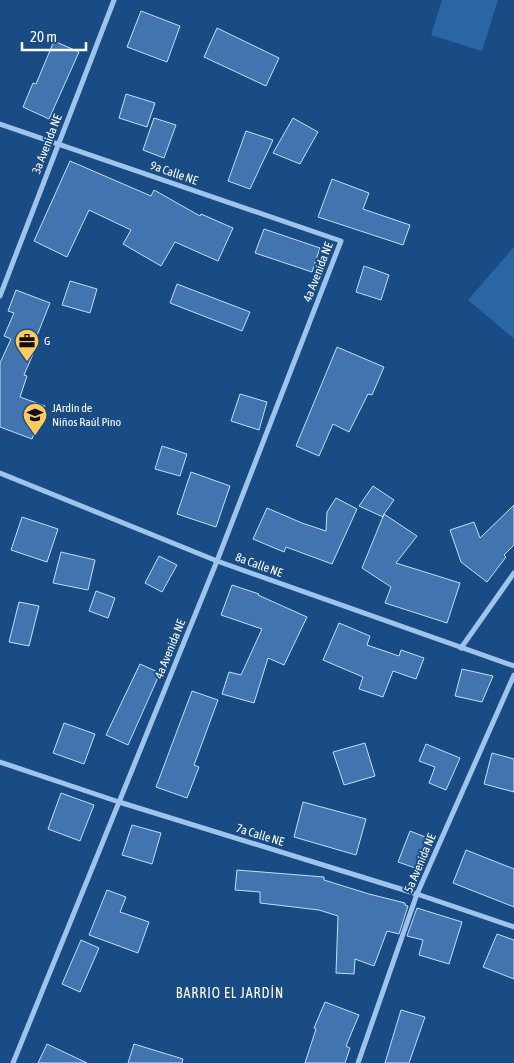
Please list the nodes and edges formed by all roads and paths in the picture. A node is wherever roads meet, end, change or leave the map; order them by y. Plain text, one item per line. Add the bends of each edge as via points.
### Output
1 (114, 0) edge
2 (0, 124) edge
3 (58, 144) junction
4 (341, 240) joint
5 (0, 296) edge
6 (0, 473) edge
7 (217, 561) junction
8 (514, 572) edge
9 (461, 648) junction
10 (514, 666) edge
11 (514, 675) edge
12 (0, 762) edge
13 (119, 802) junction
14 (417, 894) junction
15 (514, 927) edge
16 (13, 1063) edge
17 (358, 1063) edge

1 - 3 street, 3a Avenida NE
2 - 3 street, 9a Calle NE
3 - 4 street, 9a Calle NE
3 - 5 street, 3a Avenida NE
4 - 7 street, 4a Avenida NE
6 - 7 street, 8a Calle NE
7 - 9 street, 8a Calle NE
7 - 13 street, 4a Avenida NE
8 - 9 street
9 - 10 street, 8a Calle NE
11 - 14 street, 5a Avenida NE
12 - 13 street, 7a Calle NE
13 - 14 street, 7a Calle NE
13 - 16 street, 4a Avenida NE
14 - 15 street, 7a Calle NE
14 - 17 street, 5a Avenida NE

